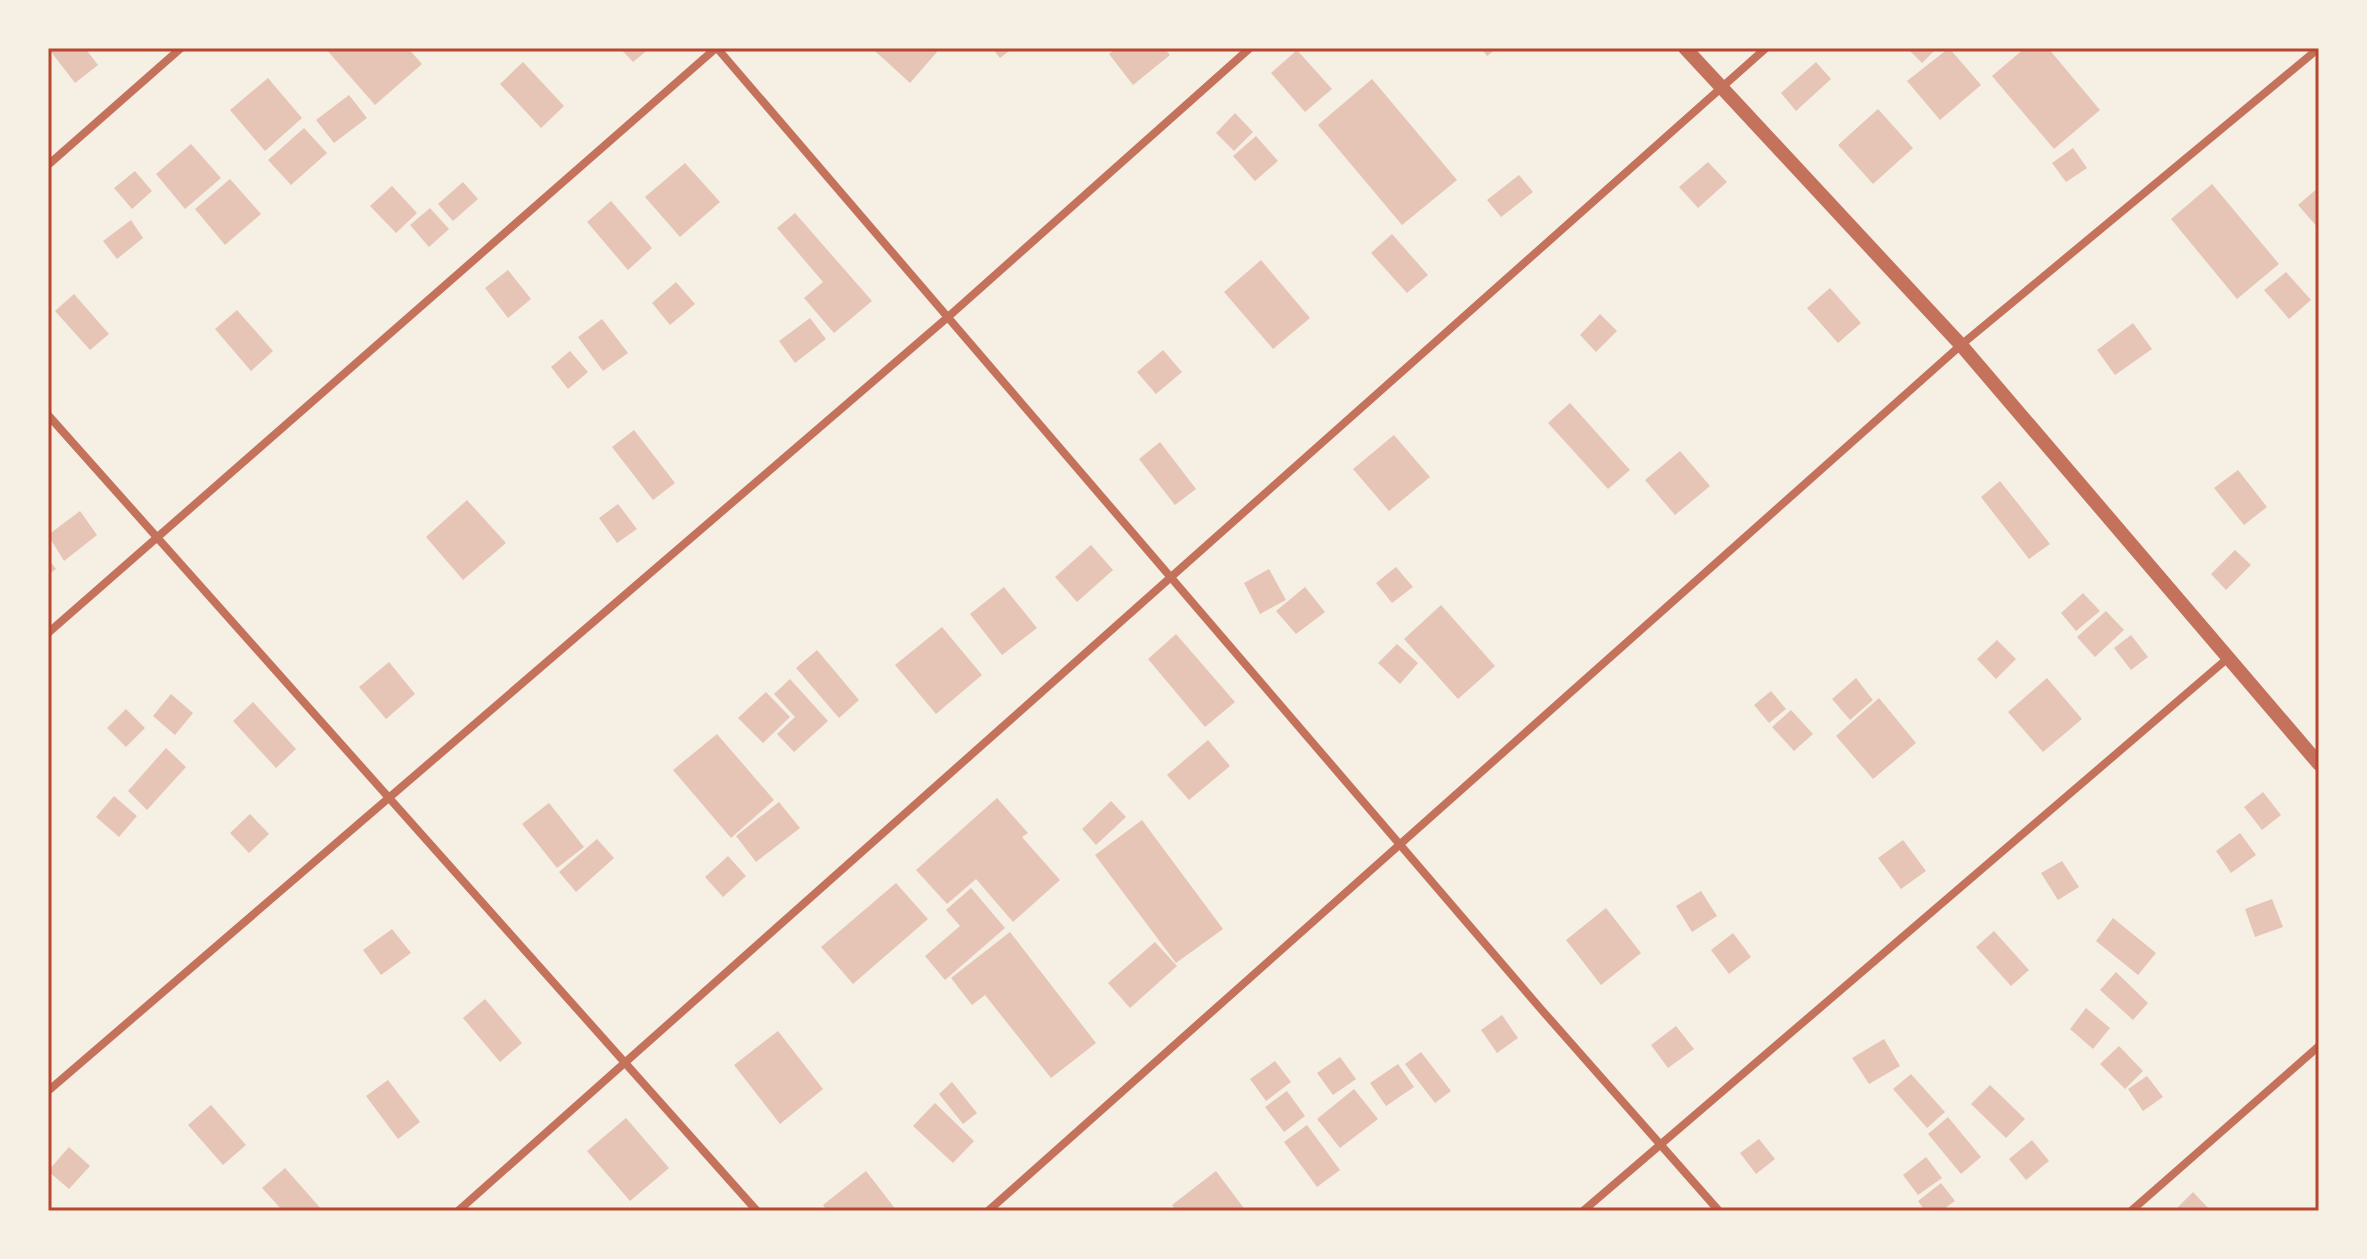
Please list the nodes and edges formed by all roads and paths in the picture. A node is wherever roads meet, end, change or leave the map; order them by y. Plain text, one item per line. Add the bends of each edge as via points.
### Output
1 (181, 48) edge
2 (717, 48) edge
3 (1250, 48) edge
4 (1685, 48) edge
5 (1766, 48) edge
6 (2319, 48) edge
7 (1722, 87) junction
8 (48, 165) edge
9 (948, 317) junction
10 (1961, 345) junction
11 (48, 415) edge
12 (157, 538) junction
13 (1170, 578) junction
14 (48, 633) edge
15 (2228, 658) junction
16 (2319, 764) edge
17 (390, 799) junction
18 (1401, 847) junction
19 (2319, 1046) edge
20 (625, 1063) junction
21 (48, 1091) edge
22 (1660, 1145) junction
23 (458, 1211) edge
24 (757, 1211) edge
25 (988, 1211) edge
26 (1583, 1211) edge
27 (1719, 1211) edge
28 (2131, 1211) edge

1 - 8 street
2 - 9 street
2 - 12 street
3 - 9 street
4 - 7 street
5 - 7 street
6 - 10 street
7 - 10 street
7 - 13 street
9 - 13 street
9 - 17 street
10 - 15 street
10 - 18 street
11 - 12 street
12 - 14 street
12 - 17 street
13 - 18 street
13 - 20 street
15 - 16 street
15 - 22 street
17 - 20 street
17 - 21 street
18 - 22 street
18 - 25 street
19 - 28 street
20 - 23 street
20 - 24 street
22 - 26 street
22 - 27 street

